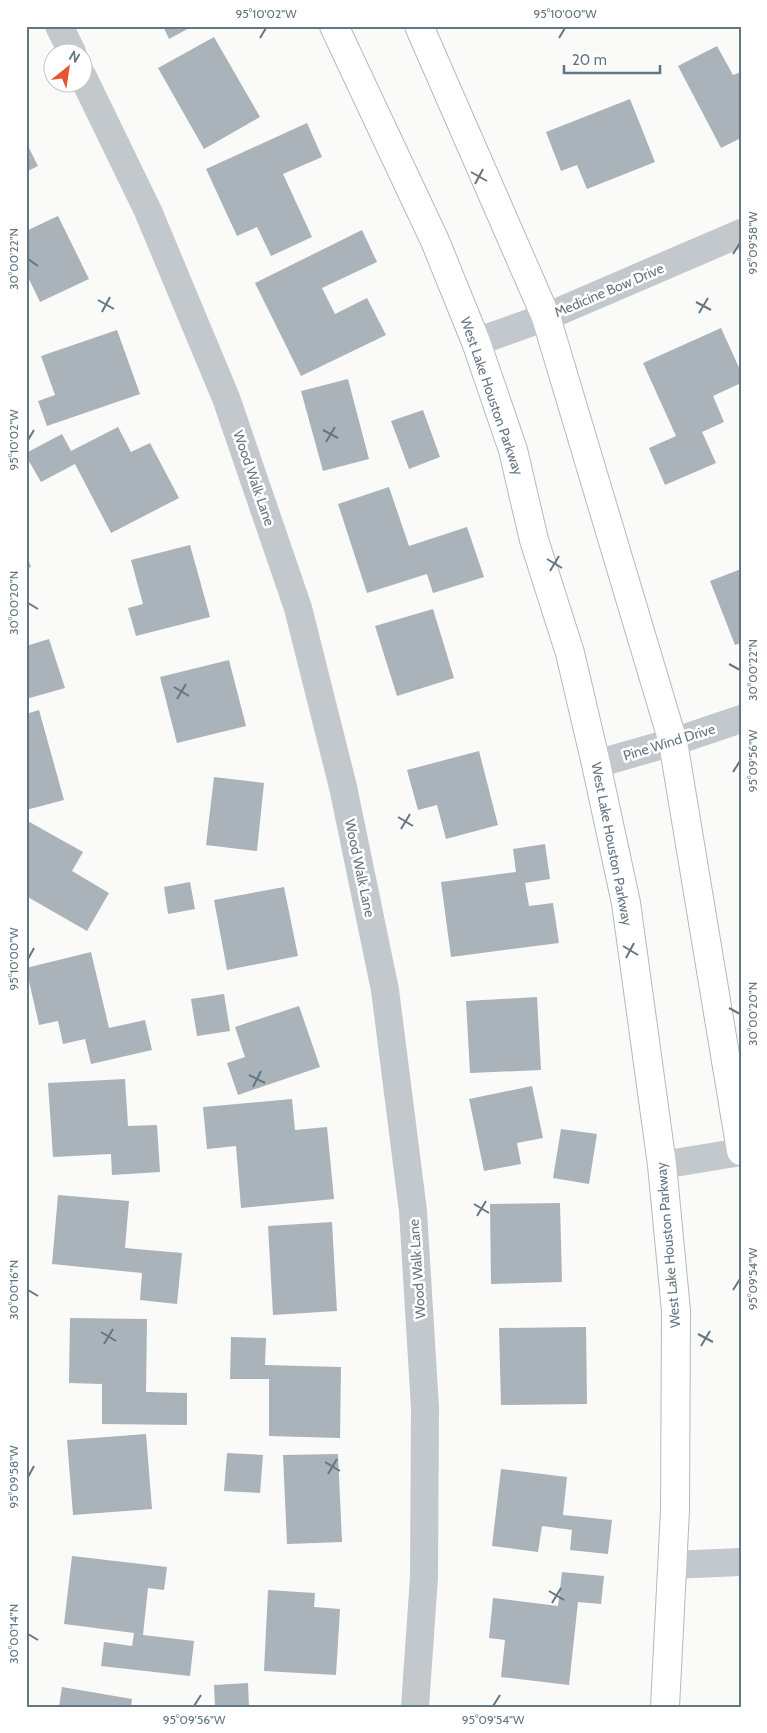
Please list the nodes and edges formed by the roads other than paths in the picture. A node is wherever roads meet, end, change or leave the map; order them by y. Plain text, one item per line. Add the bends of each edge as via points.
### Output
1 (59, 26) edge
2 (334, 26) edge
3 (419, 26) edge
4 (67, 42) edge
5 (90, 92) edge
6 (741, 233) edge
7 (546, 317) junction
8 (476, 342) junction
9 (741, 719) edge
10 (673, 742) junction
11 (596, 764) junction
12 (741, 1151) edge
13 (662, 1165) junction
14 (741, 1562) edge
15 (671, 1565) junction
16 (415, 1707) edge
17 (665, 1707) edge

1 - 4 street
2 - 8 main road, West Lake Houston Parkway via 436,241
3 - 7 main road
5 - 16 street, Wood Walk Lane via 148,211 226,398 298,608 343,787 385,990 413,1211 426,1408 424,1577
6 - 7 street, Medicine Bow Drive
7 - 8 street, Medicine Bow Drive
7 - 10 main road
8 - 11 main road, West Lake Houston Parkway via 513,450 534,540 570,653
9 - 10 street, Pine Wind Drive
10 - 11 street, Pine Wind Drive
10 - 12 main road
11 - 13 main road, West Lake Houston Parkway via 626,903
12 - 13 street
13 - 15 main road, West Lake Houston Parkway via 676,1311 675,1510
14 - 15 street
15 - 17 main road, West Lake Houston Parkway

